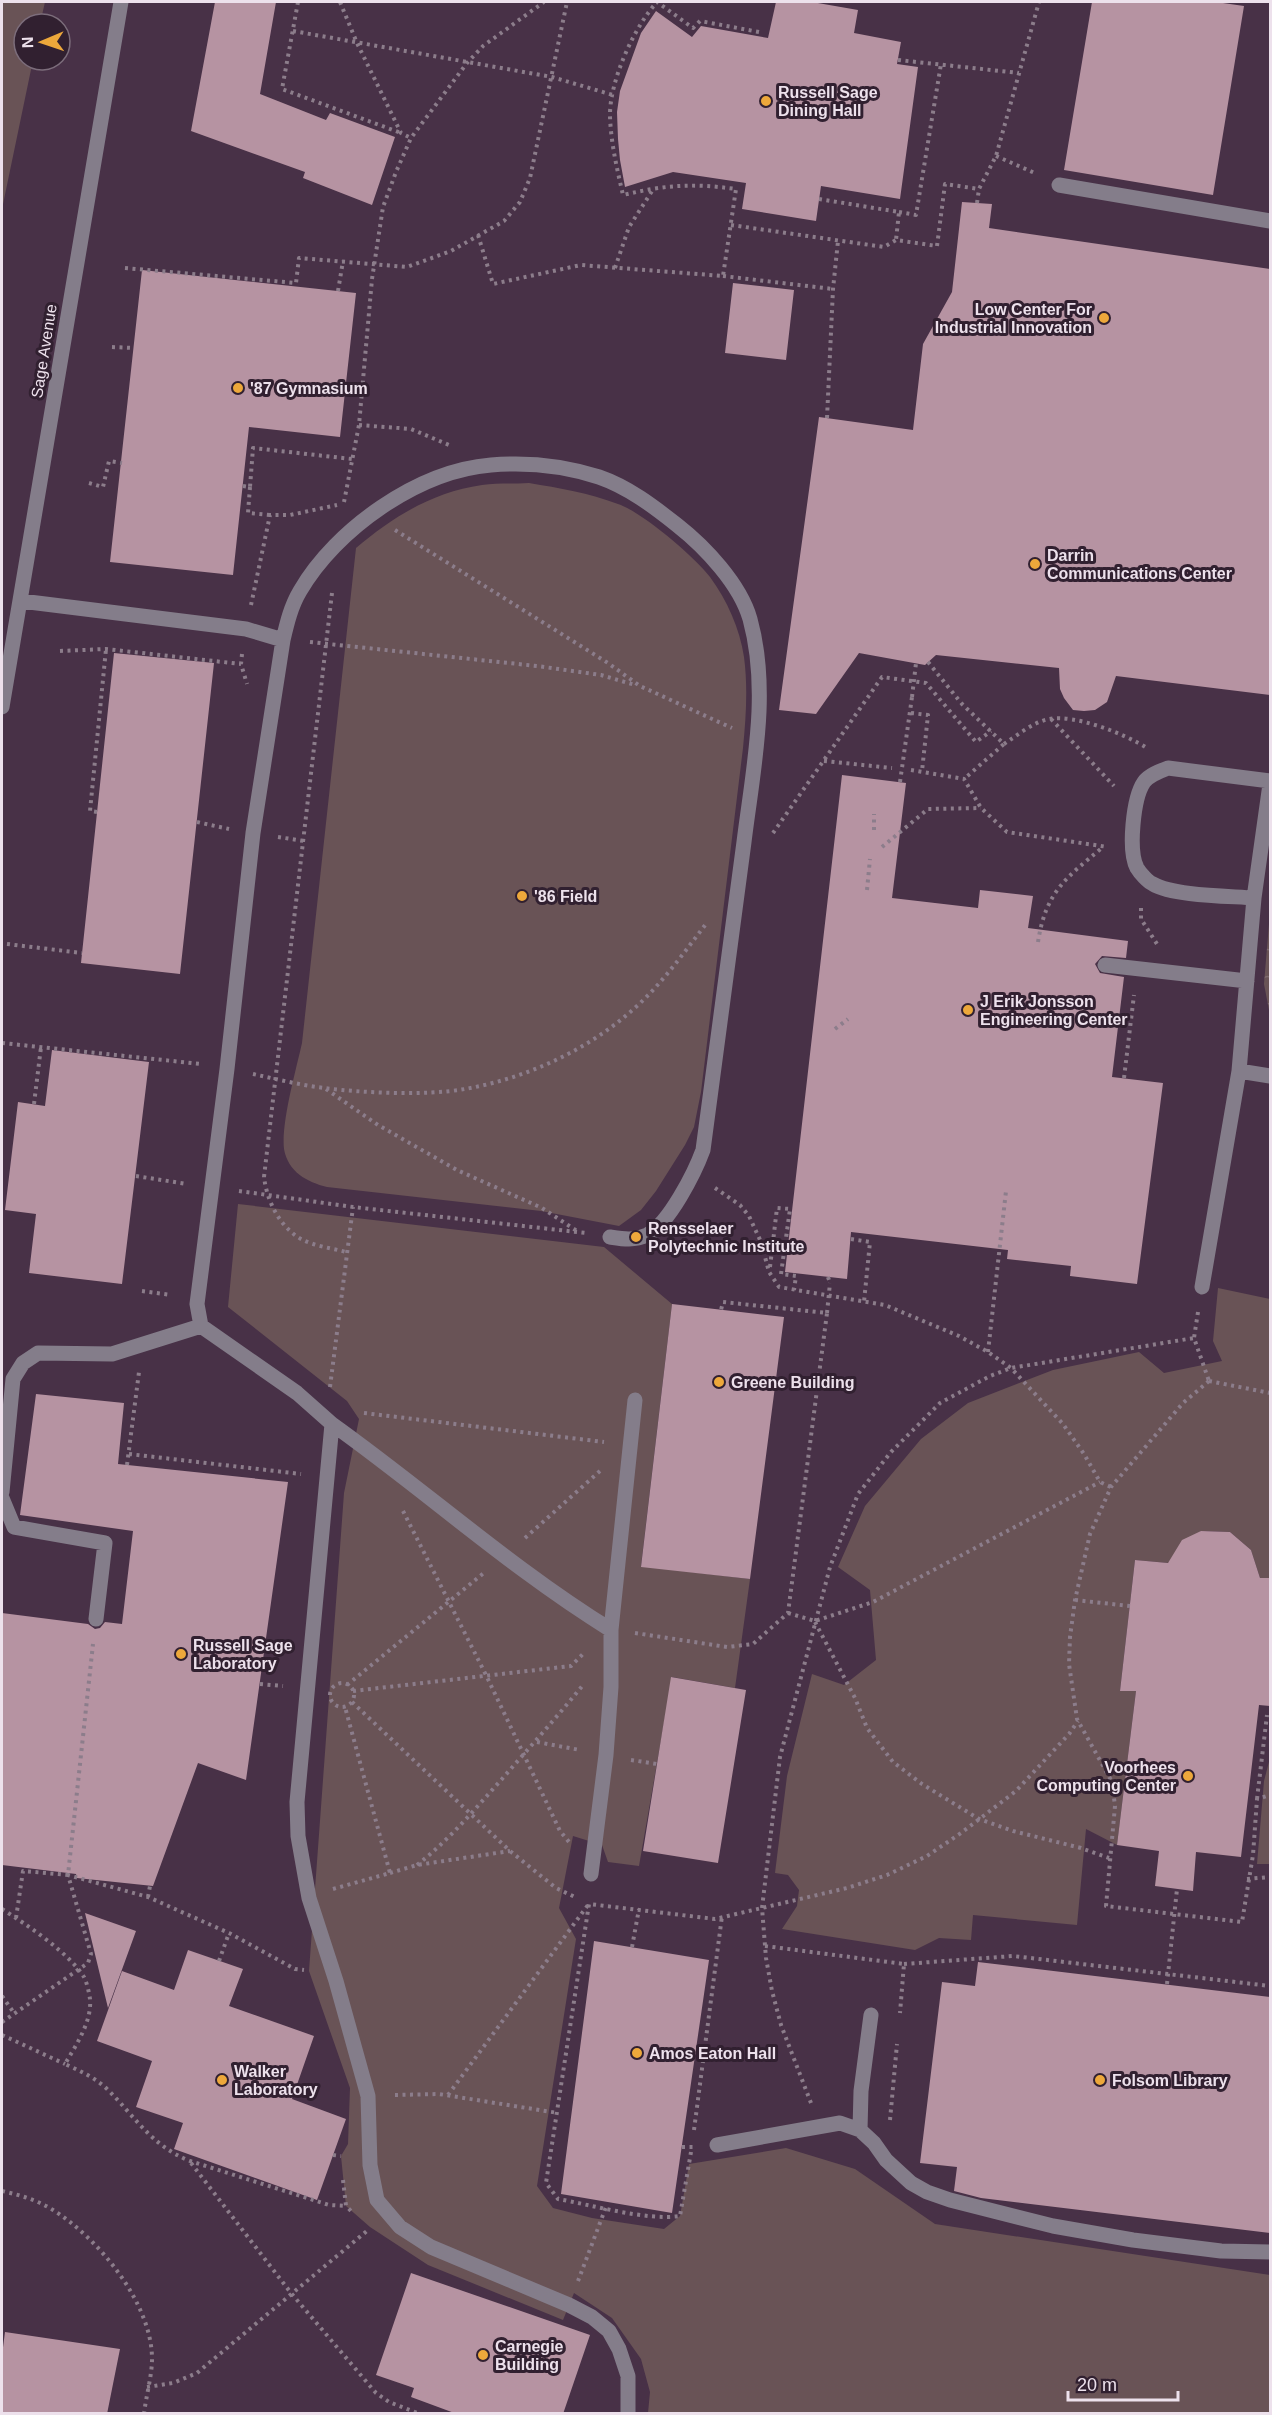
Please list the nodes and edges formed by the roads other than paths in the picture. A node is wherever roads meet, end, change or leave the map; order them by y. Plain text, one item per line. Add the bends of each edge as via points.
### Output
1 (121, 2) edge
2 (1059, 185) road end
3 (1270, 221) edge
4 (21, 601) junction
5 (283, 640) junction
6 (2, 707) edge
7 (1270, 782) edge
8 (1254, 898) junction
9 (1105, 965) dead end
10 (1247, 981) junction
11 (1239, 1071) junction
12 (1270, 1076) edge
13 (610, 1237) road end
14 (1202, 1287) road end
15 (201, 1326) junction
16 (635, 1400) dead end
17 (332, 1424) junction
18 (2, 1492) edge
19 (2, 1498) edge
20 (96, 1619) road end
21 (611, 1630) junction
22 (591, 1874) road end
23 (871, 2015) dead end
24 (860, 2130) junction
25 (717, 2145) dead end
26 (1270, 2252) edge
27 (628, 2414) edge

1 - 4 street, Sage Avenue
2 - 3 street
4 - 5 street via 246,629
4 - 6 street, Sage Avenue
5 - 13 street via 299,592 313,571 370,515 442,477 490,465 559,468 600,477 649,503 702,544 730,580 749,616 760,689 757,740 703,1150 695,1174 663,1221 648,1235 628,1240
5 - 15 street via 253,833 197,1304
7 - 8 street
7 - 8 street via 1168,768 1144,782 1136,804 1132,851 1138,869 1153,885
8 - 10 street
9 - 10 street
10 - 11 street
11 - 12 street
11 - 14 street
15 - 17 street via 297,1393
15 - 18 street via 112,1354 38,1353 23,1363 13,1379
16 - 21 street
17 - 21 street via 569,1604
17 - 27 street via 297,1802 309,1898 368,2096 370,2165 377,2200 400,2227 431,2247 569,2305 609,2331 628,2376
19 - 20 street via 14,1527 105,1543
21 - 22 street via 606,1755
23 - 24 street
24 - 25 street via 840,2123
24 - 26 street via 911,2183 950,2200 1053,2226 1133,2240 1221,2251

